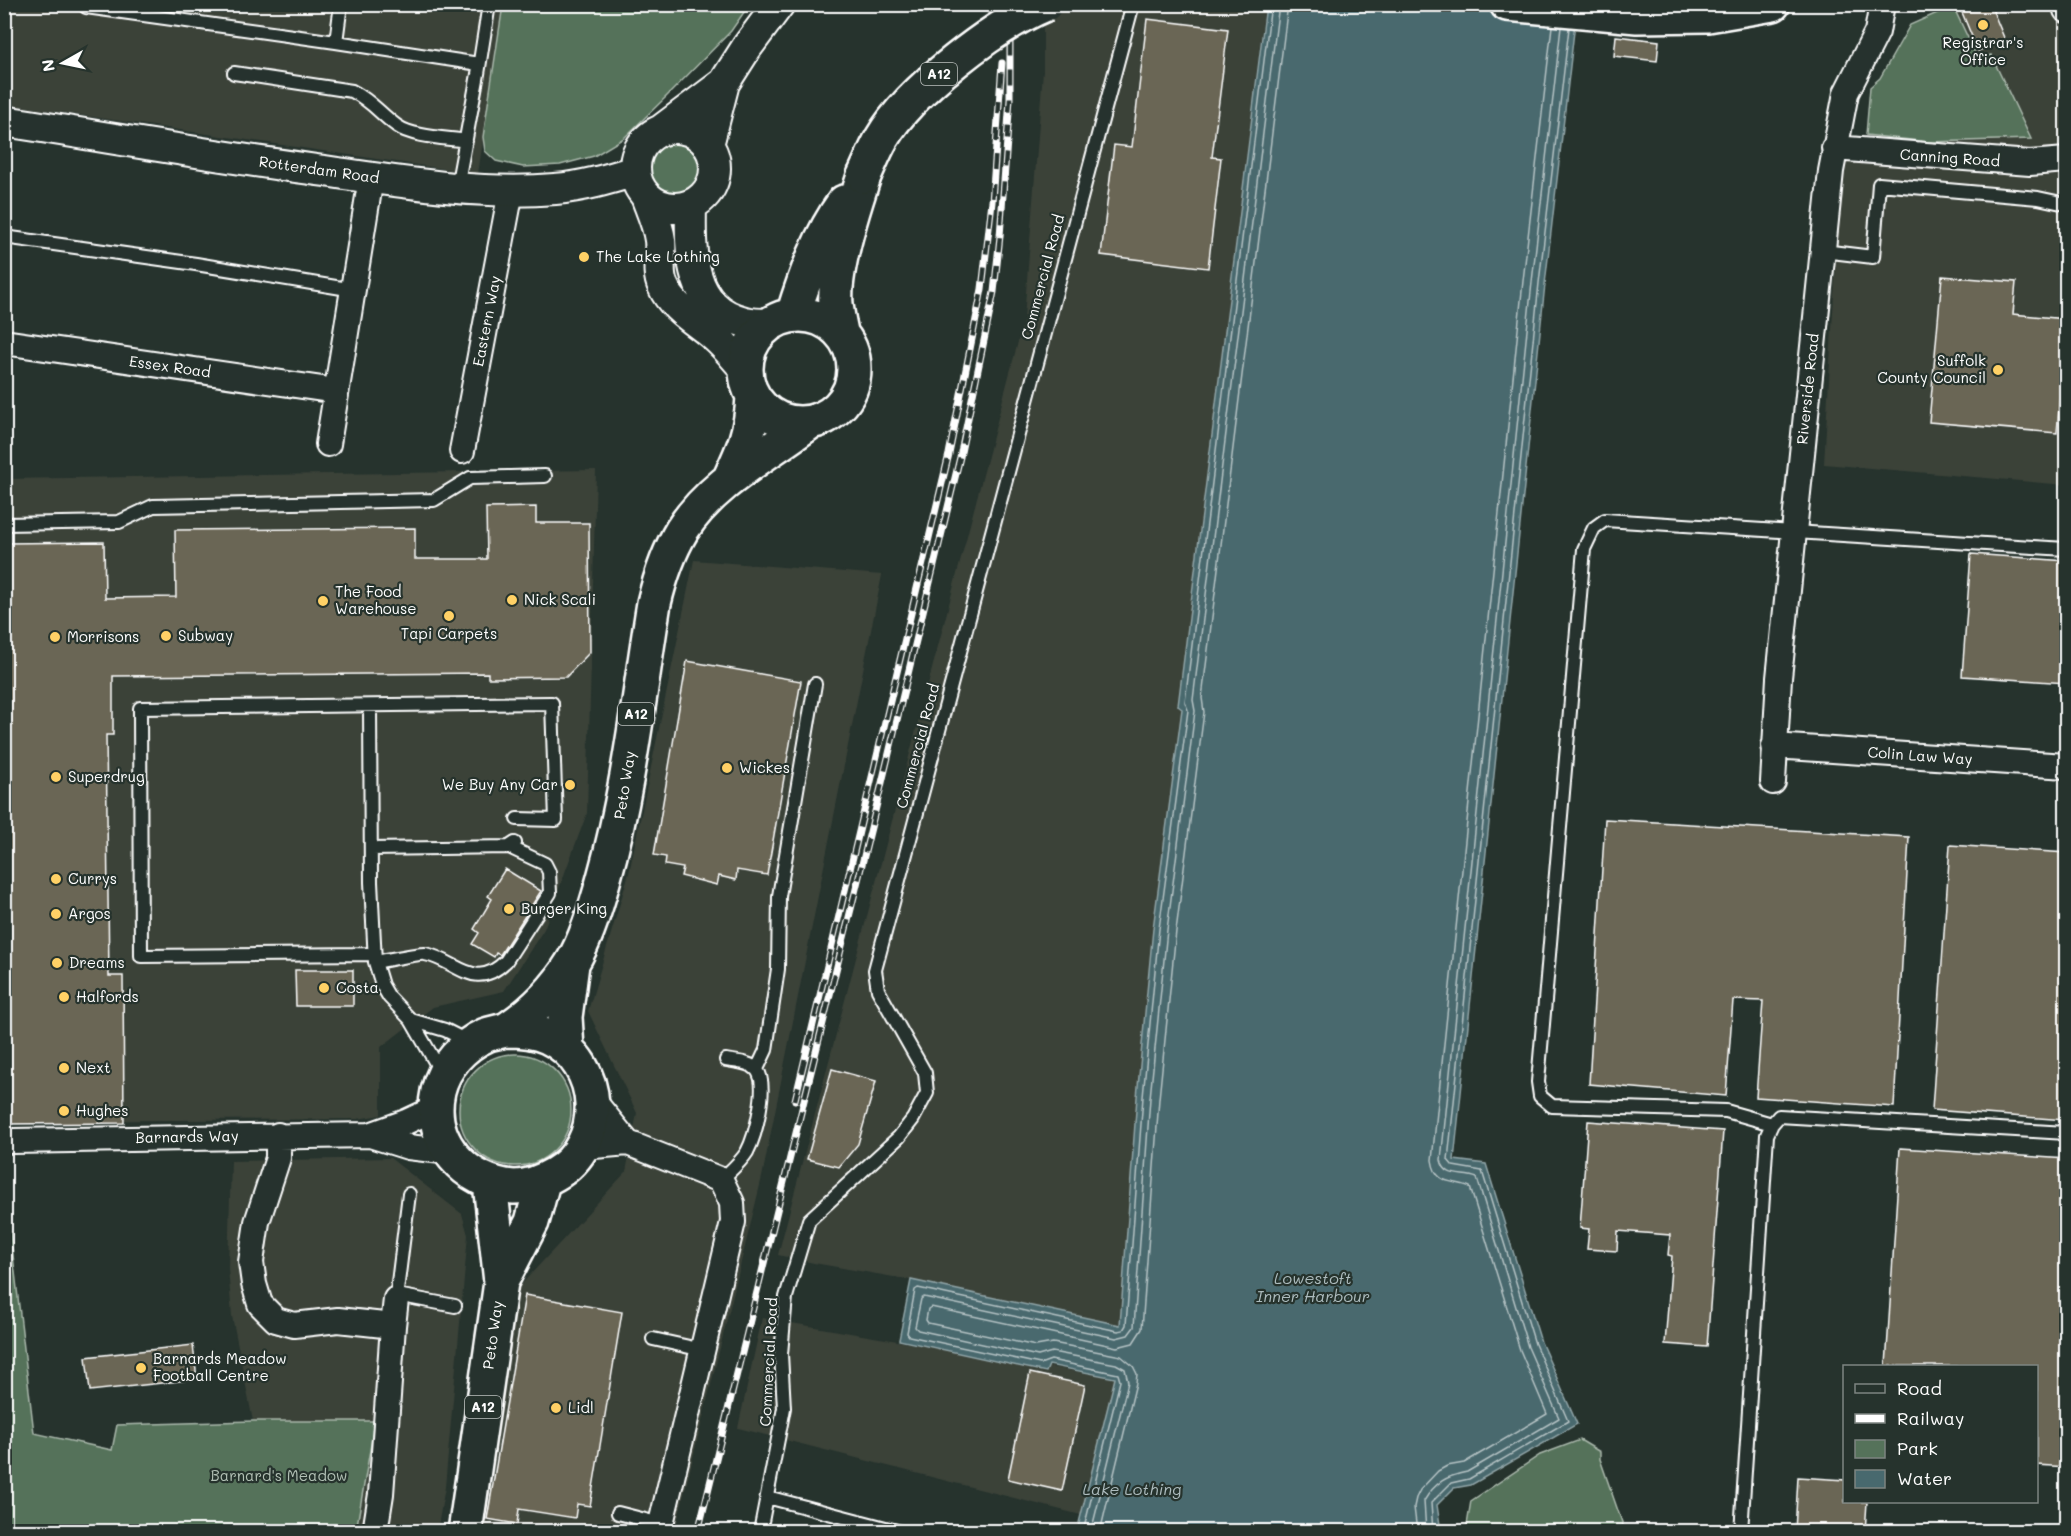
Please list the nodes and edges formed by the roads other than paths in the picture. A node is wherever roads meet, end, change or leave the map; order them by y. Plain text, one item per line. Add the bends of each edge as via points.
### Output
1 (341, 4) edge
2 (489, 4) edge
3 (779, 4) edge
4 (1046, 4) edge
5 (1133, 4) edge
6 (1507, 4) edge
7 (1773, 4) edge
8 (1882, 4) edge
9 (2065, 4) edge
10 (86, 8) dead end
11 (2067, 10) edge
12 (336, 42) junction
13 (478, 64) junction
14 (234, 73) dead end
15 (724, 83) junction
16 (4, 121) edge
17 (660, 131) junction
18 (466, 141) junction
19 (708, 145) junction
20 (1834, 148) junction
21 (2067, 160) edge
22 (864, 176) junction
23 (371, 178) junction
24 (640, 184) junction
25 (457, 187) junction
26 (511, 191) junction
27 (2067, 204) edge
28 (691, 206) junction
29 (4, 237) edge
30 (1823, 251) junction
31 (354, 290) junction
32 (781, 320) junction
33 (841, 332) junction
34 (4, 342) edge
35 (750, 383) junction
36 (336, 391) junction
37 (809, 423) junction
38 (328, 444) dead end
39 (462, 451) dead end
40 (545, 476) dead end
41 (728, 482) junction
42 (4, 524) edge
43 (1793, 532) junction
44 (2067, 549) edge
45 (815, 684) dead end
46 (370, 706) junction
47 (1774, 746) junction
48 (2067, 766) edge
49 (1773, 782) dead end
50 (517, 819) dead end
51 (371, 849) junction
52 (374, 958) junction
53 (572, 962) junction
54 (411, 1020) junction
55 (506, 1030) junction
56 (470, 1043) junction
57 (567, 1050) junction
58 (726, 1060) dead end
59 (757, 1069) junction
60 (443, 1076) junction
61 (593, 1100) junction
62 (436, 1108) junction
63 (1772, 1124) junction
64 (2067, 1133) edge
65 (278, 1135) junction
66 (370, 1135) junction
67 (9, 1141) edge
68 (628, 1143) junction
69 (583, 1148) junction
70 (450, 1152) junction
71 (721, 1180) junction
72 (543, 1182) junction
73 (490, 1183) junction
74 (409, 1194) dead end
75 (501, 1282) junction
76 (397, 1297) junction
77 (455, 1306) dead end
78 (393, 1326) junction
79 (653, 1339) dead end
80 (703, 1350) junction
81 (767, 1497) junction
82 (618, 1513) dead end
83 (660, 1528) edge
84 (375, 1532) edge
85 (465, 1532) edge
86 (760, 1532) edge
87 (901, 1532) edge
88 (1742, 1532) edge

1 - 12 lane
2 - 13 lane
3 - 15 street
4 - 22 highway, A12, bridge via 985,38 940,74 882,137
5 - 81 lane, Commercial Road via 875,970 878,990 925,1073 927,1093 899,1137 809,1220 786,1297 781,1354 784,1408
6 - 7 highway via 1637,16 1708,15
8 - 20 street, Riverside Road via 1877,32 1846,93
9 - 11 street
10 - 12 lane
12 - 13 lane
13 - 18 lane
14 - 18 lane via 352,91 398,127
15 - 17 street
15 - 19 street
16 - 23 street, Rotterdam Road
17 - 19 street via 687,129
17 - 24 street via 649,137 636,158
18 - 25 lane
19 - 28 street via 715,172 711,186
20 - 21 street, Canning Road via 2030,163
20 - 30 street, Riverside Road
22 - 32 highway, A12 via 838,211
22 - 33 highway, A12 via 838,276 836,303
23 - 25 street, Rotterdam Road
23 - 31 street
24 - 26 street, Rotterdam Road via 607,179 557,189
24 - 28 street via 659,206
24 - 35 street via 660,241 661,283 669,298 717,338
25 - 26 street, Rotterdam Road
26 - 39 street, Eastern Way
27 - 30 lane via 1879,184 1873,257
28 - 32 street via 692,261 707,297 720,311 744,322
29 - 31 lane
30 - 43 street, Riverside Road
31 - 36 street
32 - 33 highway via 810,315
32 - 35 highway via 756,337 748,352
33 - 37 highway via 855,363 854,379 838,409
34 - 36 street, Essex Road
35 - 37 highway via 763,410 792,423
35 - 41 highway, Peto Way / A12 via 752,419 746,444
36 - 38 street
37 - 41 highway, Peto Way / A12
40 - 42 lane via 470,478 434,500 153,506 119,522
41 - 53 highway, Peto Way / A12 via 682,530 660,578 618,830 596,908
43 - 44 lane
43 - 47 street, Riverside Road
43 - 63 lane via 1605,520 1594,528 1584,549 1538,1082 1540,1096 1552,1106 1726,1111
45 - 59 lane via 779,896 778,969 766,1050
46 - 50 lane via 552,703 556,820
46 - 51 lane
46 - 52 lane via 140,708 140,924 141,956
47 - 48 street, Colin Law Way
47 - 49 street, Riverside Road
51 - 52 lane
51 - 52 lane via 512,844 545,864 550,893 506,961 496,970 473,975 424,954
52 - 54 lane via 389,998
53 - 55 highway, Peto Way / A12 via 537,1007
53 - 57 highway, Peto Way / A12 via 565,1017
54 - 56 lane via 445,1030
54 - 60 lane
55 - 56 highway
55 - 57 highway via 549,1037
56 - 60 highway
57 - 61 highway via 588,1081
58 - 59 lane
59 - 71 lane via 762,1080 762,1100 747,1151
60 - 62 highway
61 - 68 street
61 - 69 highway
62 - 66 street, Barnards Way
62 - 70 highway via 440,1131
63 - 64 lane via 1779,1116
63 - 88 lane via 1767,1135
65 - 66 street, Barnards Way
65 - 67 street, Barnards Way
65 - 78 street via 278,1158 258,1222 251,1262 260,1304 276,1320 294,1325 338,1320
66 - 70 street, Barnards Way via 408,1147
68 - 69 street
68 - 71 street
69 - 72 highway via 566,1168
70 - 73 highway via 467,1171
71 - 80 street via 732,1203 733,1222
72 - 73 highway via 517,1187
72 - 75 highway, Peto Way / A12 via 532,1222
73 - 75 highway, Peto Way / A12
74 - 76 lane
75 - 85 highway, Peto Way / A12
76 - 77 lane
76 - 78 street
78 - 84 street
79 - 80 lane
80 - 83 street
81 - 86 lane, Commercial Road
81 - 87 lane
82 - 83 lane

